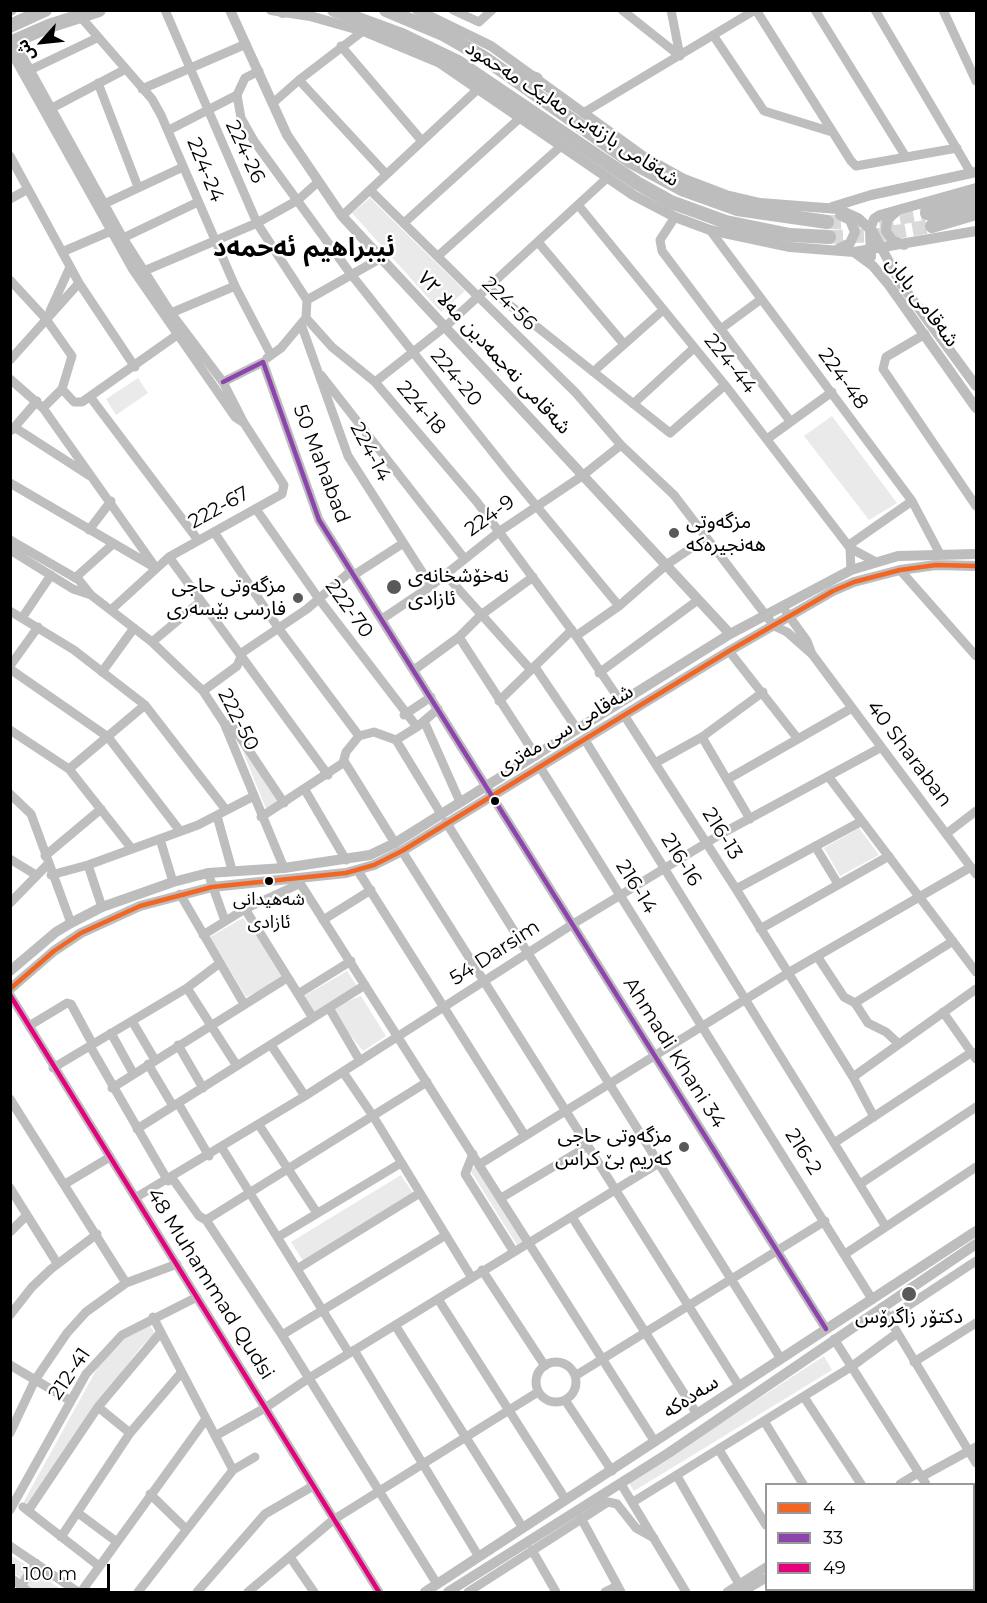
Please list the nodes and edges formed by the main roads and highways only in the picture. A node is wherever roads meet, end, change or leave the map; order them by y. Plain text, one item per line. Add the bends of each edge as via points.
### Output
1 (45, 10) edge
2 (99, 10) edge
3 (230, 10) edge
4 (334, 10) edge
5 (386, 10) edge
6 (406, 10) edge
7 (417, 10) edge
8 (280, 11) edge
9 (10, 26) edge
10 (428, 28) junction
11 (12, 44) edge
12 (504, 71) junction
13 (536, 79) junction
14 (493, 85) junction
15 (516, 113) junction
16 (974, 172) edge
17 (976, 188) edge
18 (726, 195) junction
19 (976, 199) edge
20 (900, 208) junction
21 (737, 209) junction
22 (976, 213) edge
23 (825, 216) junction
24 (870, 229) junction
25 (976, 231) edge
26 (830, 244) junction
27 (899, 246) junction
28 (883, 248) junction
29 (869, 250) junction
30 (854, 252) junction
31 (881, 275) junction
32 (896, 275) junction
33 (976, 387) edge
34 (976, 408) edge
35 (964, 553) junction
36 (976, 554) edge
37 (962, 565) junction
38 (976, 566) edge
39 (730, 634) junction
40 (538, 761) junction
41 (489, 791) junction
42 (444, 818) junction
43 (398, 847) junction
44 (324, 863) junction
45 (326, 877) junction
46 (11, 969) edge
47 (10, 989) edge
48 (976, 1233) edge
49 (976, 1244) edge
50 (963, 1246) junction
51 (727, 1395) junction
52 (734, 1407) junction
53 (700, 1412) junction
54 (710, 1423) junction
55 (543, 1516) junction
56 (550, 1527) junction
57 (425, 1593) edge
58 (448, 1593) edge

1 - 9 highway
2 - 11 highway
3 - 39 main road, شەقامی نەجمەدین مەلا ٧٢ via 292,143 342,216
4 - 14 highway, شەقامی بازنەیی مەلیک مەحمود via 430,47
5 - 10 highway, شەقامی بازنەیی مەلیک مەحمود
6 - 10 highway
7 - 13 main road via 491,45
8 - 15 main road via 363,31 440,63
10 - 12 highway, شەقامی بازنەیی مەلیک مەحمود
12 - 13 highway
12 - 21 highway, شەقامی بازنەیی مەلیک مەحمود via 630,161 684,190
13 - 18 main road via 643,156 684,179
14 - 15 highway
14 - 26 highway, شەقامی بازنەیی مەلیک مەحمود via 671,202 726,222
15 - 26 main road via 607,178 675,217 710,230 790,247
16 - 23 main road via 871,195
17 - 20 main road
18 - 21 highway
18 - 23 main road
19 - 22 highway via 930,220
20 - 24 main road via 874,219
20 - 27 main road via 887,220 886,231
21 - 23 highway, شەقامی بازنەیی مەلیک مەحمود
23 - 24 main road via 838,209
23 - 26 main road via 845,216 853,225 854,238 850,243
24 - 28 main road
24 - 29 main road
25 - 27 main road
26 - 30 main road
27 - 28 main road
27 - 32 main road via 892,260
28 - 29 main road
28 - 32 main road
29 - 30 main road
29 - 31 main road
30 - 31 main road, شەقامی بابان
31 - 34 main road, شەقامی بابان
32 - 33 main road
35 - 36 main road, شەقامی سی مەتری
35 - 37 main road
35 - 39 main road, شەقامی سی مەتری via 874,561
37 - 38 main road, شەقامی سی مەتری
37 - 40 main road, شەقامی سی مەتری via 900,570 833,591 585,740
39 - 40 main road, شەقامی سی مەتری via 577,729
40 - 41 main road, شەقامی سی مەتری
41 - 42 main road, شەقامی سی مەتری
41 - 42 main road, شەقامی سی مەتری via 460,802
42 - 43 main road, شەقامی سی مەتری
43 - 44 main road, شەقامی سی مەتری
43 - 45 main road, شەقامی سی مەتری via 358,871
44 - 45 main road
44 - 46 main road, شەقامی سی مەتری via 208,873 173,882 102,907 56,932
45 - 47 main road, شەقامی سی مەتری via 212,887 129,910 81,933
48 - 50 main road, سەدەکە
49 - 50 main road, سەدەکە
50 - 51 main road, سەدەکە via 872,1299
50 - 52 main road, سەدەکە via 882,1307
51 - 52 main road via 724,1405
51 - 53 main road, سەدەکە
52 - 54 main road, سەدەکە
53 - 54 main road via 713,1413
53 - 55 main road, سەدەکە
54 - 56 main road, سەدەکە
55 - 56 main road
55 - 57 main road, سەدەکە
56 - 58 main road, سەدەکە

